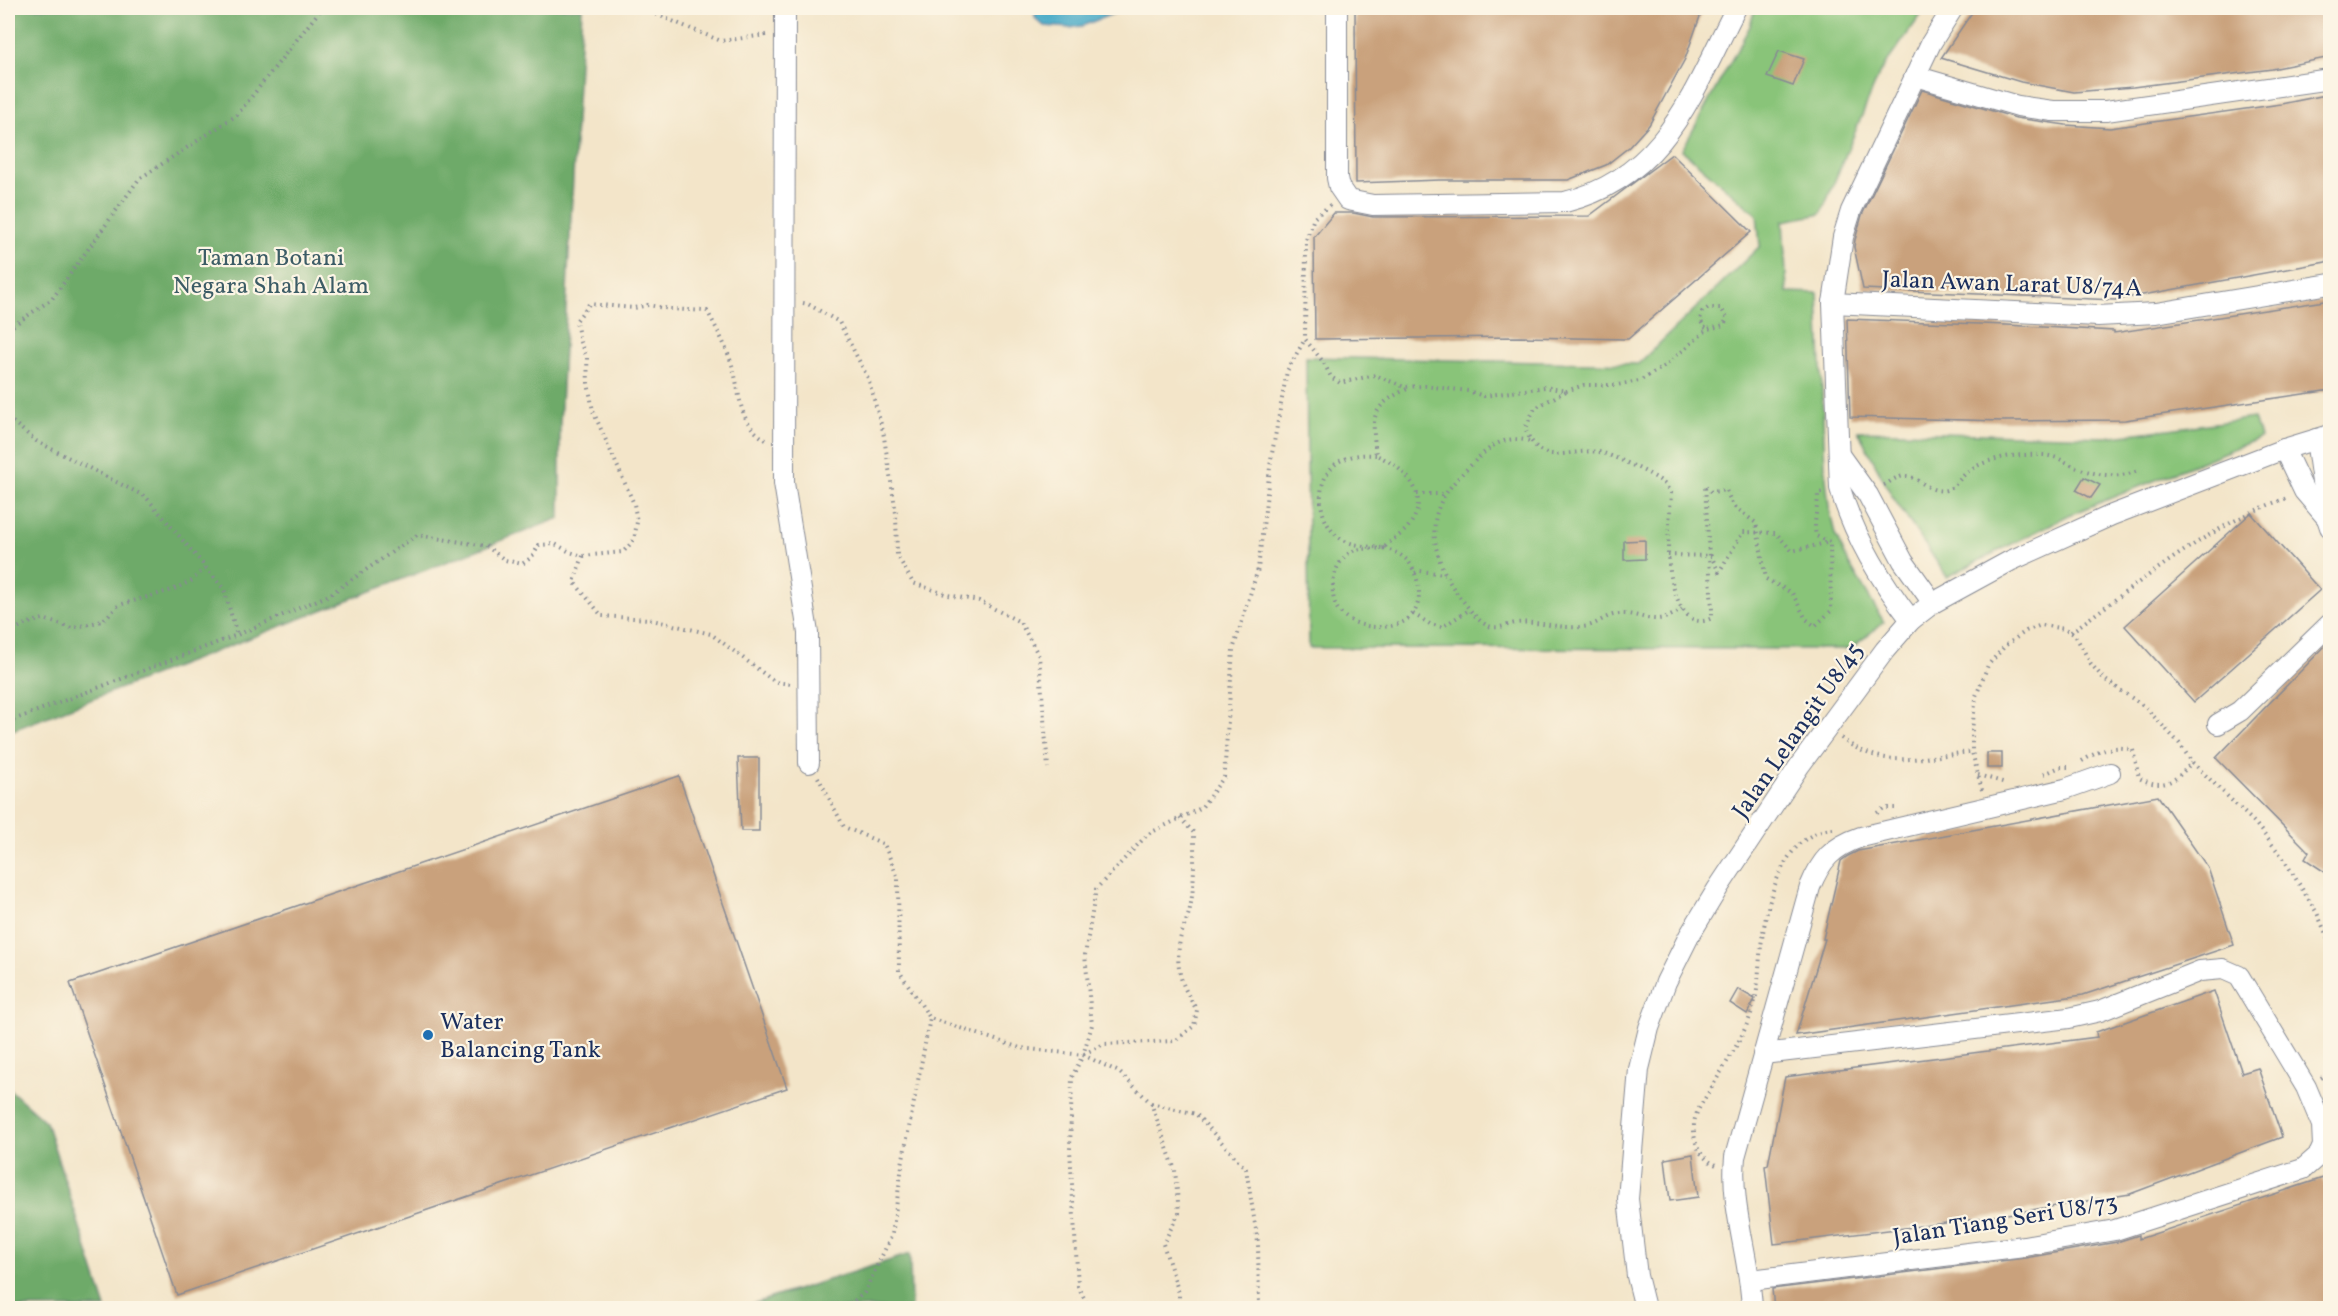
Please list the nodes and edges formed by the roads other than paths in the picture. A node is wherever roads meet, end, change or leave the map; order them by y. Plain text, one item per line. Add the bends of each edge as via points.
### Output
1 (785, 8) edge
2 (1337, 8) edge
3 (1736, 8) edge
4 (1953, 8) edge
5 (1915, 76) junction
6 (2331, 79) edge
7 (2331, 284) edge
8 (1833, 303) junction
9 (2323, 437) edge
10 (2284, 449) junction
11 (1840, 456) junction
12 (2329, 523) edge
13 (1933, 603) junction
14 (1911, 620) junction
15 (2331, 624) edge
16 (2218, 724) dead end
17 (809, 763) road end
18 (2110, 773) dead end
19 (1763, 1054) junction
20 (1751, 1280) junction
21 (1645, 1308) edge
22 (1752, 1308) edge

1 - 17 street via 784,483 808,633
2 - 3 street via 1337,178 1348,200 1373,205 1566,202 1615,183 1652,154 1676,125
4 - 5 street
5 - 6 street via 2018,106 2070,112 2106,111
5 - 8 street via 1845,225
7 - 8 street, Jalan Awan Larat U8/74A via 2156,313 2098,316
8 - 11 street
9 - 10 street, Jalan Lelangit U8/45
9 - 12 street
10 - 12 street via 2304,491
10 - 13 street, Jalan Lelangit U8/45 via 2065,536
11 - 13 street
11 - 14 street via 1840,488 1850,515 1872,561
13 - 14 street, Jalan Lelangit U8/45
14 - 21 street, Jalan Lelangit U8/45 via 1827,727 1725,878 1666,982 1649,1028 1638,1080 1628,1199
15 - 16 street via 2240,711
18 - 19 street via 2065,789 1861,837 1837,847 1810,887
19 - 20 street via 1734,1170
19 - 20 street, Jalan Tiang Seri U8/73 via 2083,1016 2200,971 2223,969 2239,976 2262,1013 2306,1087 2324,1136 2319,1155 2303,1169 2115,1230 2015,1248
20 - 22 street

